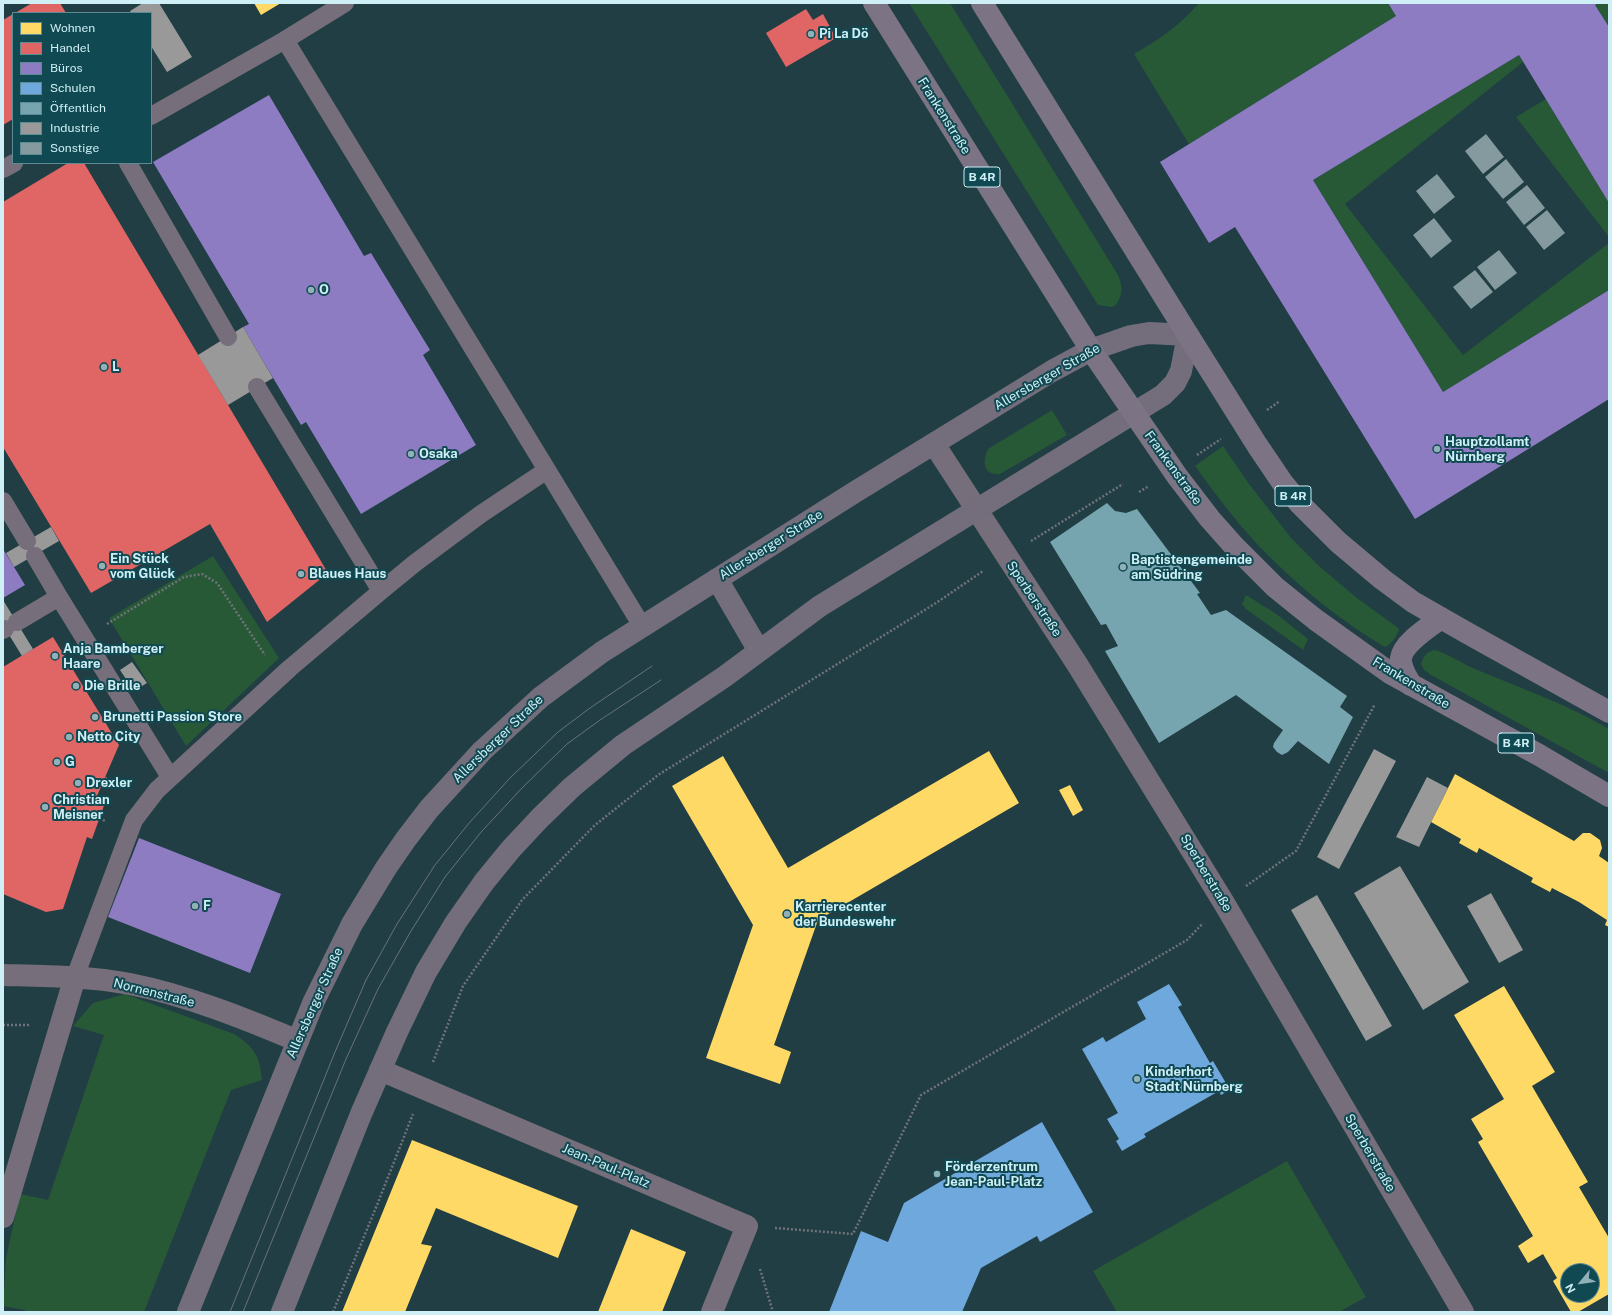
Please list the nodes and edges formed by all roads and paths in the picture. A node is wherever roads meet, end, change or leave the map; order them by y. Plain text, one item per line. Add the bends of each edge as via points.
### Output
1 (345, 3) edge
2 (874, 3) edge
3 (982, 3) edge
4 (285, 40) junction
5 (152, 115) edge
6 (12, 164) edge
7 (129, 164) edge
8 (3, 169) edge
9 (1188, 335) junction
10 (228, 337) dead end
11 (1091, 350) junction
12 (257, 387) dead end
13 (1280, 401) dead end
14 (1134, 414) junction
15 (1245, 424) junction
16 (934, 444) junction
17 (547, 470) junction
18 (1174, 471) junction
19 (1123, 484) dead end
20 (1139, 492) dead end
21 (3, 501) edge
22 (976, 509) junction
23 (1006, 556) junction
24 (717, 579) junction
25 (381, 590) junction
26 (59, 597) junction
27 (1441, 618) junction
28 (642, 626) junction
29 (8, 627) edge
30 (84, 638) junction
31 (759, 651) junction
32 (280, 677) junction
33 (1411, 685) junction
34 (1375, 704) dead end
35 (1609, 712) edge
36 (170, 777) junction
37 (1609, 796) edge
38 (1224, 902) junction
39 (3, 975) edge
40 (75, 976) junction
41 (298, 1041) junction
42 (380, 1070) junction
43 (422, 1088) junction
44 (3, 1217) edge
45 (747, 1226) junction
46 (188, 1312) edge
47 (282, 1312) edge
48 (333, 1312) edge
49 (712, 1312) edge
50 (1463, 1312) edge

1 - 4 lane
2 - 11 main road, Frankenstraße / B 4R
3 - 9 main road, B 4R
4 - 5 lane
4 - 17 lane
6 - 8 lane
7 - 10 lane
9 - 11 main road, Allersberger Straße via 1149,333 1131,336
9 - 14 main road via 1176,383
9 - 15 main road, B 4R
11 - 14 main road, Frankenstraße / B 4R
11 - 16 main road, Allersberger Straße via 1052,371
12 - 25 lane
13 - 15 path
14 - 18 main road, Frankenstraße / B 4R
14 - 22 main road
15 - 18 path
15 - 27 main road, B 4R via 1282,482 1318,524 1382,579 1413,602
16 - 22 street, Sperberstraße
16 - 24 main road, Allersberger Straße
17 - 25 lane via 481,514
17 - 28 lane
18 - 20 path
18 - 33 main road, Frankenstraße / B 4R via 1221,533 1276,587 1360,652
19 - 23 path
21 - 26 lane
22 - 23 street, Sperberstraße
22 - 31 main road via 845,590
23 - 38 street, Sperberstraße via 1077,664
23 - 43 path via 658,775 594,826 522,900 462,986
24 - 28 main road, Allersberger Straße
24 - 31 main road
25 - 32 lane
26 - 29 lane
26 - 30 lane
27 - 33 main road via 1411,642 1404,651 1401,658 1402,668
27 - 35 main road, B 4R
28 - 41 main road, Allersberger Straße via 560,682 522,712 429,809 386,868 352,924 314,1001
30 - 32 path via 184,577 202,574 217,583
30 - 36 lane
31 - 42 main road via 617,750 572,787 525,833 484,882 439,948 413,997
32 - 36 lane
33 - 37 main road, Frankenstraße / B 4R
34 - 38 path via 1296,851
36 - 40 lane via 134,820
38 - 45 path via 1187,940 921,1095 853,1234
38 - 50 street, Sperberstraße
39 - 40 street, Nornenstraße
40 - 41 street, Nornenstraße via 131,984 191,1001
40 - 44 street
41 - 46 main road, Allersberger Straße
42 - 43 street, Jean-Paul-Platz
42 - 47 main road
43 - 45 street, Jean-Paul-Platz
43 - 48 path
45 - 49 street

